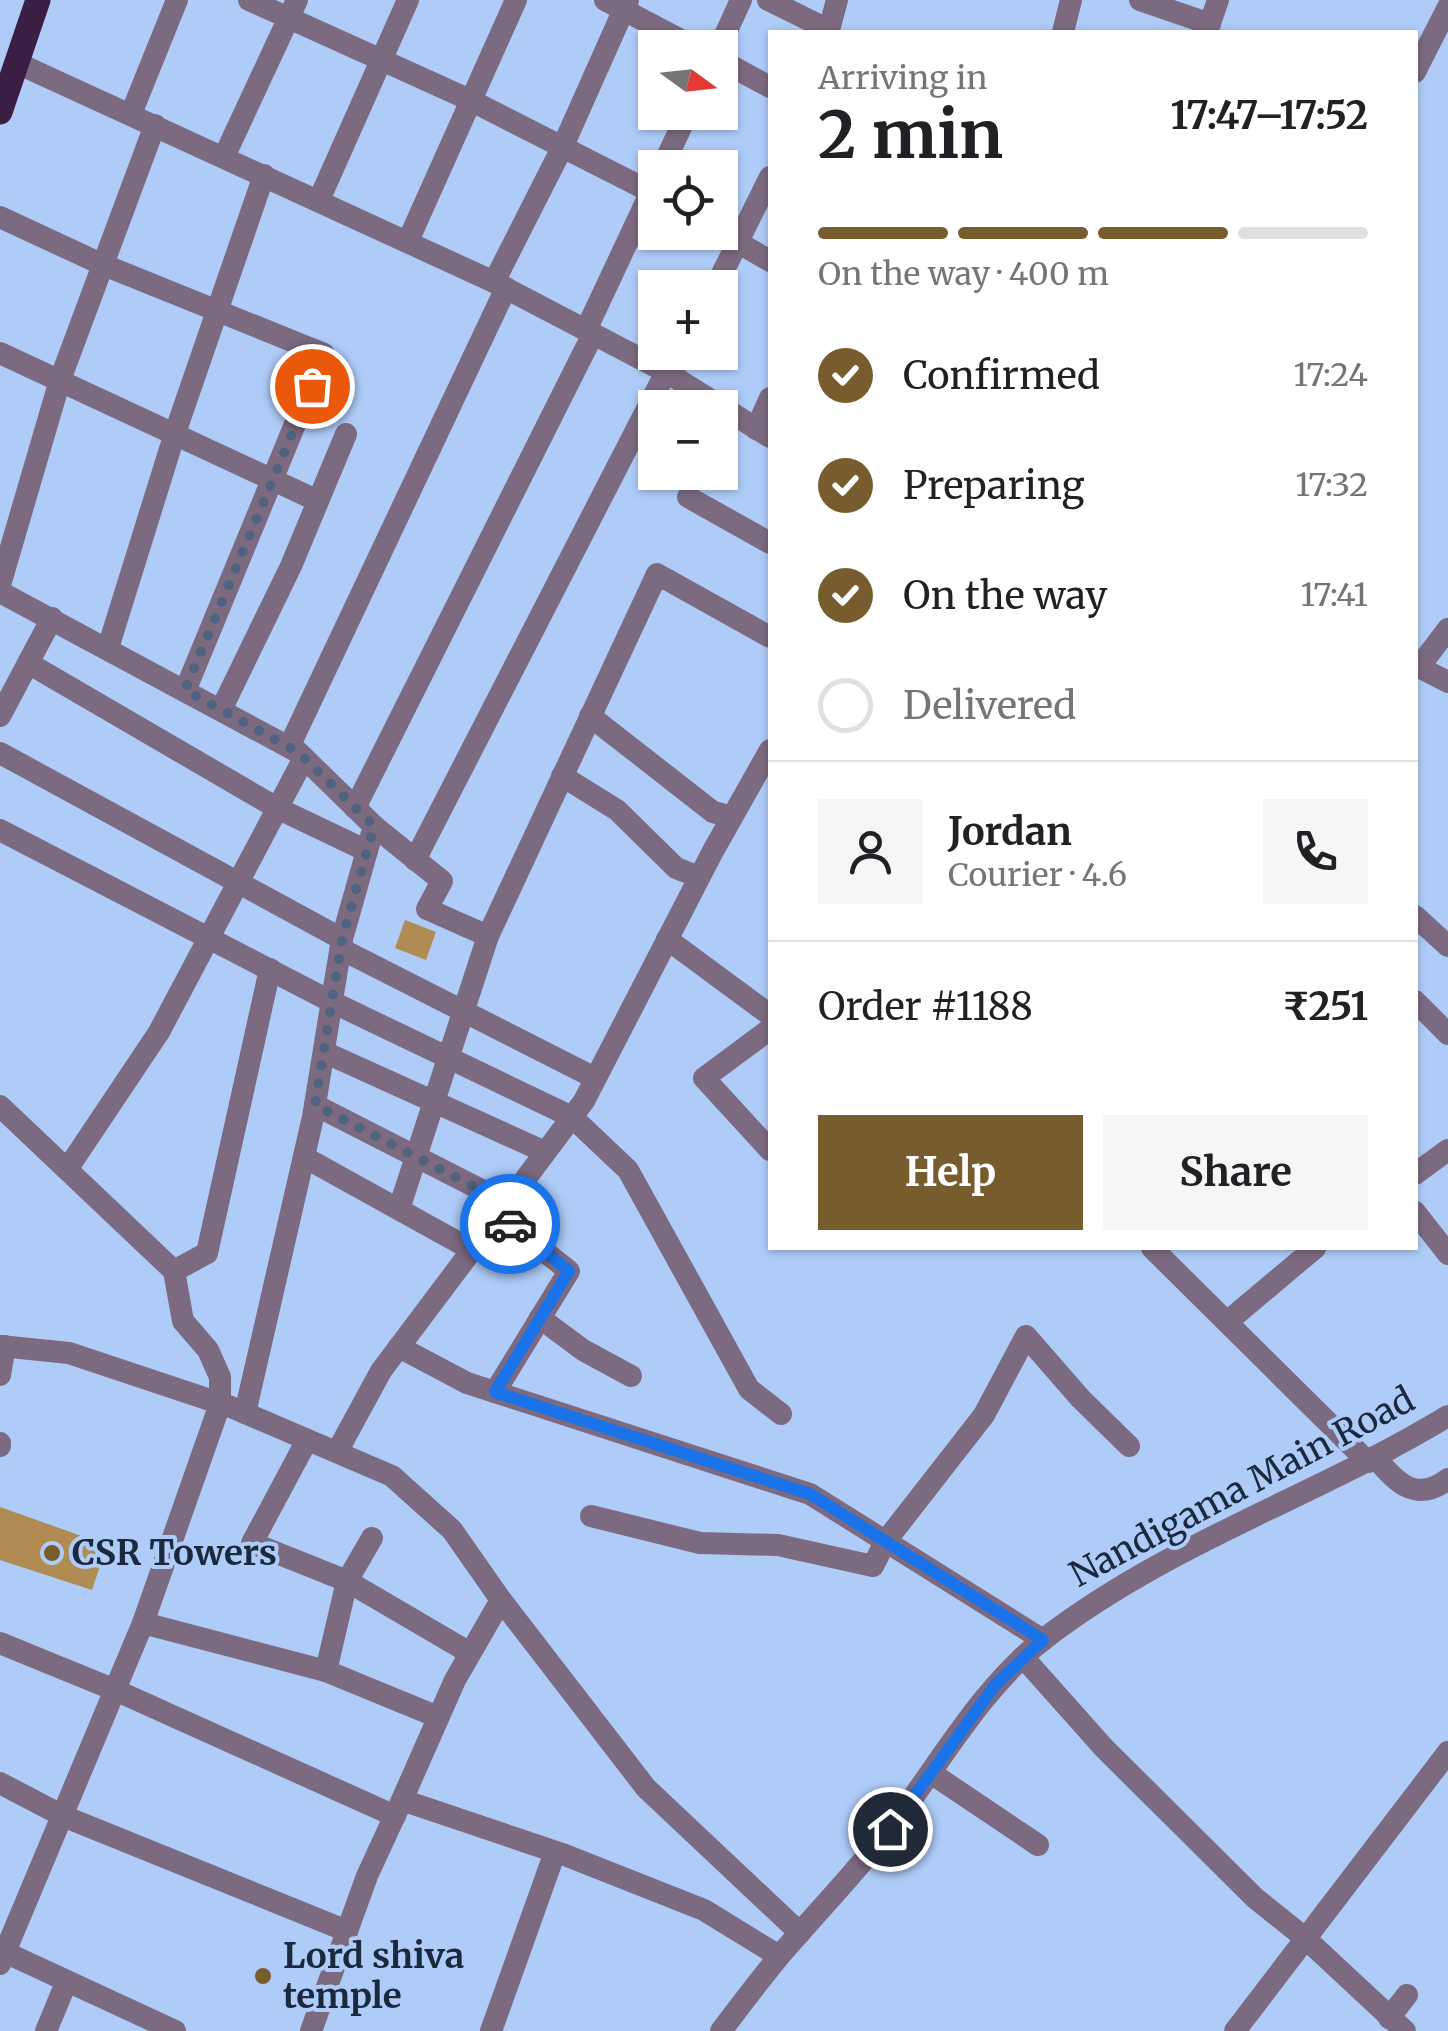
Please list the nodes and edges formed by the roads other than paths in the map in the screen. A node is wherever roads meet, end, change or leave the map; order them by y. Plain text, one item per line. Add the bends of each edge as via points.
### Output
1 (38, 0) edge
2 (177, 0) edge
3 (249, 0) edge
4 (408, 0) edge
5 (516, 0) edge
6 (741, 0) edge
7 (768, 0) edge
8 (837, 0) edge
9 (1070, 0) edge
10 (1140, 0) edge
11 (1218, 0) edge
12 (619, 3) edge
13 (1448, 7) edge
14 (293, 9) edge
15 (1208, 28) edge
16 (665, 30) edge
17 (727, 30) edge
18 (827, 30) edge
19 (831, 30) edge
20 (1063, 30) edge
21 (1439, 47) edge
22 (381, 60) junction
23 (17, 63) junction
24 (1418, 69) edge
25 (738, 70) edge
26 (768, 86) edge
27 (470, 100) junction
28 (0, 112) edge
29 (130, 114) junction
30 (155, 126) junction
31 (563, 146) junction
32 (224, 157) junction
33 (264, 175) junction
34 (768, 180) edge
35 (638, 182) edge
36 (318, 200) junction
37 (0, 217) edge
38 (738, 224) edge
39 (638, 225) edge
40 (408, 241) junction
41 (738, 242) edge
42 (768, 260) edge
43 (103, 265) junction
44 (500, 285) junction
45 (218, 311) junction
46 (589, 332) junction
47 (0, 353) edge
48 (671, 370) edge
49 (668, 374) junction
50 (60, 380) junction
51 (768, 408) edge
52 (175, 433) junction
53 (763, 433) edge
54 (346, 434) dead end
55 (273, 479) junction
56 (688, 498) dead end
57 (318, 501) junction
58 (768, 542) edge
59 (0, 588) edge
60 (52, 618) junction
61 (1448, 629) edge
62 (768, 636) edge
63 (108, 648) junction
64 (28, 662) junction
65 (1418, 665) edge
66 (1418, 667) edge
67 (1448, 682) edge
68 (8, 684) edge
69 (185, 690) junction
70 (221, 710) junction
71 (0, 716) edge
72 (590, 716) junction
73 (297, 752) junction
74 (0, 753) edge
75 (764, 774) edge
76 (562, 776) junction
77 (276, 808) junction
78 (355, 808) junction
79 (732, 817) junction
80 (374, 826) junction
81 (0, 830) edge
82 (366, 851) junction
83 (416, 860) junction
84 (699, 877) junction
85 (238, 882) junction
86 (1418, 919) edge
87 (209, 936) junction
88 (488, 936) junction
89 (667, 939) junction
90 (342, 944) junction
91 (1448, 946) edge
92 (270, 969) junction
93 (332, 1002) junction
94 (1418, 1004) edge
95 (463, 1011) junction
96 (768, 1014) edge
97 (768, 1030) edge
98 (1448, 1034) edge
99 (324, 1052) junction
100 (448, 1058) junction
101 (595, 1078) junction
102 (434, 1101) junction
103 (315, 1105) junction
104 (0, 1106) edge
105 (572, 1117) junction
106 (768, 1148) edge
107 (1448, 1150) edge
108 (546, 1152) junction
109 (416, 1156) junction
110 (304, 1157) junction
111 (68, 1168) junction
112 (1418, 1172) edge
113 (399, 1209) junction
114 (502, 1209) junction
115 (1418, 1216) edge
116 (472, 1250) junction
117 (1154, 1250) edge
118 (1313, 1250) edge
119 (1448, 1254) edge
120 (174, 1272) junction
121 (540, 1318) junction
122 (1227, 1322) junction
123 (2, 1346) edge
124 (399, 1347) junction
125 (0, 1375) edge
126 (632, 1376) dead end
127 (495, 1392) junction
128 (220, 1404) junction
129 (245, 1413) junction
130 (781, 1414) dead end
131 (1448, 1416) edge
132 (308, 1440) junction
133 (1129, 1446) dead end
134 (337, 1452) junction
135 (1372, 1460) junction
136 (1448, 1479) edge
137 (591, 1516) dead end
138 (372, 1538) dead end
139 (886, 1542) junction
140 (347, 1581) junction
141 (501, 1600) junction
142 (142, 1623) junction
143 (1043, 1640) junction
144 (0, 1643) edge
145 (470, 1653) junction
146 (1022, 1657) junction
147 (326, 1672) junction
148 (115, 1690) junction
149 (438, 1717) junction
150 (1448, 1752) edge
151 (931, 1773) junction
152 (0, 1784) edge
153 (398, 1808) junction
154 (63, 1816) junction
155 (1038, 1845) dead end
156 (555, 1852) junction
157 (347, 1931) junction
158 (800, 1932) junction
159 (1305, 1938) junction
160 (2, 1956) edge
161 (779, 1956) junction
162 (66, 1983) junction
163 (1406, 1995) dead end
164 (1397, 2024) edge
165 (46, 2031) edge
166 (175, 2031) edge
167 (311, 2031) edge
168 (492, 2031) edge
169 (722, 2031) edge
170 (1235, 2031) edge

1 - 23 main road
2 - 29 street
3 - 14 street
4 - 22 street
5 - 27 street
6 - 17 street
7 - 18 street
8 - 19 street
9 - 20 street
10 - 15 street
11 - 15 street
12 - 16 street
12 - 31 street
13 - 21 street
14 - 22 street
14 - 32 street
21 - 24 street
22 - 27 street
22 - 36 street
23 - 28 main road
23 - 29 street
25 - 26 street
27 - 31 street
27 - 40 street
29 - 30 street
30 - 32 street
30 - 43 street
31 - 35 street
31 - 44 street
32 - 33 street
33 - 36 street
33 - 45 street
34 - 38 street
36 - 40 street
37 - 43 street
39 - 46 street
40 - 44 street
41 - 42 street
43 - 45 street
43 - 50 street
44 - 46 street
44 - 73 street
45 - 52 street
45 - 55 street via 324,354
46 - 49 street
46 - 78 street
47 - 50 street
48 - 49 street
49 - 53 street
49 - 83 street
50 - 52 street
50 - 59 street
51 - 53 street
52 - 55 street
52 - 63 street
54 - 57 street
55 - 57 street
55 - 69 street
56 - 58 street
57 - 70 street
59 - 60 street
60 - 63 street
60 - 64 street
61 - 65 street
62 - 72 street via 656,574
63 - 69 street
64 - 68 street
64 - 77 street
66 - 67 street
68 - 71 street
69 - 70 street
70 - 73 street
72 - 76 street
72 - 79 street via 713,812
73 - 77 street
73 - 78 street
74 - 85 street
75 - 79 street
76 - 84 street via 617,810 676,868
76 - 88 street
77 - 82 street
77 - 85 street
78 - 80 street
79 - 84 street
80 - 82 street
80 - 83 street
81 - 87 street
82 - 90 street
83 - 88 street via 442,881 427,909
84 - 89 street
85 - 87 street
85 - 90 street
86 - 91 street
87 - 92 street
87 - 111 street via 158,1032
88 - 95 street
89 - 96 street
89 - 101 street
90 - 93 street
90 - 95 street
92 - 93 street
92 - 120 street via 206,1252
93 - 99 street
93 - 100 street
94 - 98 street
95 - 100 street
95 - 101 street
97 - 106 street via 704,1078
99 - 102 street
99 - 103 street
100 - 102 street
100 - 105 street
101 - 105 street
102 - 108 street
102 - 109 street
103 - 109 street
103 - 110 street
104 - 111 street
105 - 108 street
105 - 130 street via 628,1170 748,1389
107 - 112 street
108 - 114 street
109 - 113 street
109 - 114 street
110 - 113 street
110 - 129 street
111 - 120 street
113 - 116 street
114 - 116 street
114 - 121 street via 569,1271
115 - 119 street
116 - 124 street
117 - 122 street
118 - 122 street
120 - 128 street via 183,1321 220,1376
121 - 126 street
121 - 127 street
122 - 135 street
123 - 125 street
123 - 128 street via 69,1354
124 - 127 street
124 - 134 street
127 - 139 street via 810,1494
128 - 129 street
128 - 142 street
129 - 132 street
131 - 135 street, Nandigama Main Road
132 - 134 street
132 - 140 street via 252,1543
133 - 139 street via 1026,1336 984,1415
134 - 141 street via 404,1486 452,1530
135 - 136 street via 1412,1490 1434,1490
135 - 143 street, Nandigama Main Road via 1161,1562
137 - 139 street via 700,1543 778,1545 873,1566
138 - 140 street
139 - 143 street
140 - 145 street
140 - 147 street
141 - 145 street
141 - 158 street via 646,1788
142 - 147 street
142 - 148 street
143 - 146 street, Nandigama Main Road
144 - 148 street
145 - 149 street
146 - 151 street, Nandigama Main Road
146 - 159 street via 1118,1762 1255,1898
147 - 149 street
148 - 153 street
148 - 154 street
149 - 153 street
150 - 159 street
151 - 155 street
151 - 158 street, Nandigama Main Road
152 - 154 street
153 - 156 street
153 - 157 street
154 - 157 street
154 - 160 street
156 - 161 street via 704,1910
156 - 168 street
157 - 167 street
158 - 161 street, Nandigama Main Road
159 - 164 street
159 - 170 street
160 - 162 street
161 - 169 street, Nandigama Main Road
162 - 165 street
162 - 166 street
163 - 164 street

